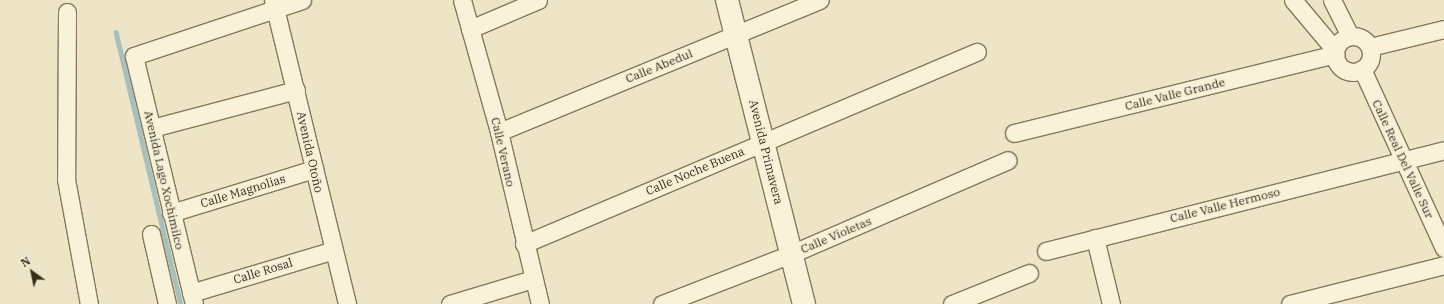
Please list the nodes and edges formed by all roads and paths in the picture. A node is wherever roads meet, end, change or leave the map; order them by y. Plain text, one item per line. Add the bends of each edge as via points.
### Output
1 (302, 0) edge
2 (462, 0) edge
3 (538, 0) edge
4 (728, 0) edge
5 (820, 0) edge
6 (1294, 0) edge
7 (1332, 0) edge
8 (274, 4) edge
9 (67, 12) dead end
10 (470, 29) junction
11 (1444, 29) edge
12 (736, 34) junction
13 (1350, 36) junction
14 (1370, 48) junction
15 (977, 52) dead end
16 (1335, 52) junction
17 (1362, 69) junction
18 (296, 90) junction
19 (152, 128) junction
20 (499, 132) junction
21 (1014, 133) dead end
22 (764, 141) junction
23 (1444, 150) edge
24 (1008, 160) dead end
25 (1403, 160) junction
26 (314, 169) junction
27 (171, 213) junction
28 (152, 234) dead end
29 (1095, 238) junction
30 (524, 244) junction
31 (1444, 248) edge
32 (334, 250) junction
33 (1046, 251) dead end
34 (791, 254) junction
35 (1444, 266) edge
36 (1029, 273) dead end
37 (533, 279) junction
38 (192, 298) edge
39 (89, 304) edge
40 (166, 304) edge
41 (347, 304) edge
42 (450, 304) edge
43 (540, 304) edge
44 (662, 304) edge
45 (804, 304) edge
46 (952, 304) edge
47 (1111, 304) edge
48 (1290, 304) edge

1 - 8 street
2 - 10 street, Calle Verano
3 - 10 street
4 - 12 street, Avenida Primavera
5 - 12 street, Calle Abedul
6 - 16 street
7 - 13 street
8 - 18 street, Avenida Otoño
8 - 19 street, Avenida Lago Xochimilco via 134,56
9 - 39 street via 66,179
10 - 20 street, Calle Verano
11 - 14 street
12 - 20 street, Calle Abedul
12 - 22 street, Avenida Primavera
13 - 14 street via 1358,36
13 - 16 street via 1340,41
14 - 17 street via 1371,56
15 - 22 street, Calle Noche Buena
16 - 17 street via 1336,61 1347,71
16 - 21 street, Calle Valle Grande
17 - 25 street, Calle Real Del Valle Sur
18 - 19 street
18 - 26 street, Avenida Otoño
19 - 27 street, Avenida Lago Xochimilco
20 - 30 street, Calle Verano
22 - 30 street, Calle Noche Buena
22 - 34 street, Avenida Primavera
23 - 25 street, Calle Valle Hermoso
24 - 34 street, Calle Violetas
25 - 29 street, Calle Valle Hermoso
25 - 31 street, Calle Real Del Valle Sur
26 - 27 street, Calle Magnolias
26 - 32 street, Avenida Otoño
27 - 38 street, Avenida Lago Xochimilco
28 - 40 street, Avenida Lago Xochimilco
29 - 33 street, Calle Valle Hermoso
29 - 47 street
30 - 37 street, Calle Verano
32 - 38 street, Calle Rosal
32 - 41 street, Avenida Otoño
34 - 44 street, Calle Violetas
34 - 45 street, Avenida Primavera
35 - 48 street
36 - 46 street
37 - 42 street
37 - 43 street, Calle Verano

